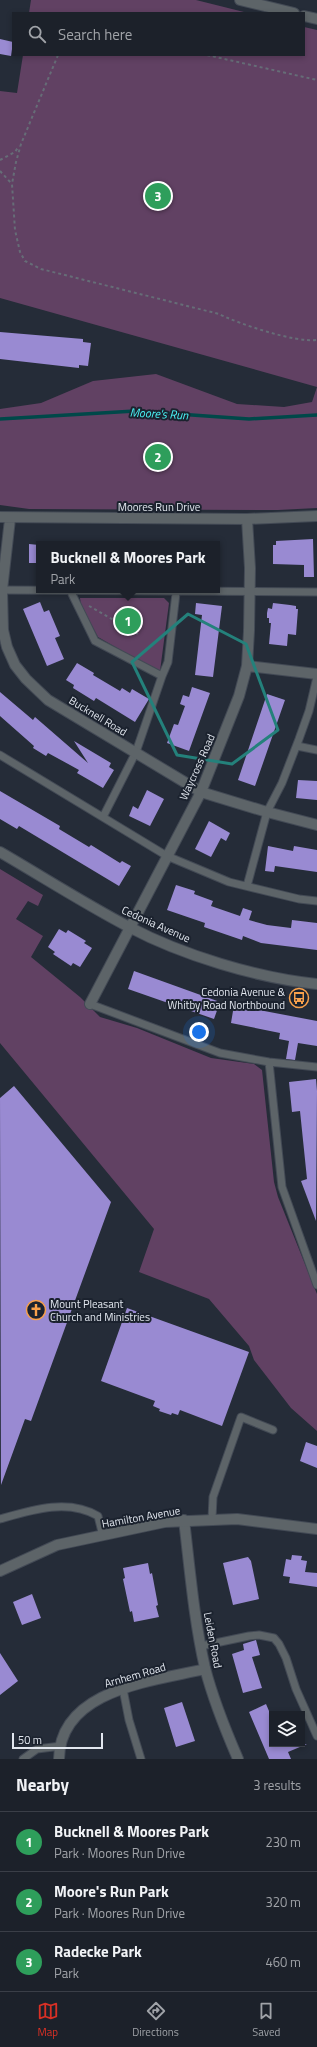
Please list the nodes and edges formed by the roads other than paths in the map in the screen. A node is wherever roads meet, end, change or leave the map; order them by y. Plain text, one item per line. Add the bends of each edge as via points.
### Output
1 (240, 0) edge
2 (290, 12) edge
3 (305, 16) edge
4 (317, 19) edge
5 (317, 516) edge
6 (5, 518) edge
7 (247, 519) junction
8 (1, 590) edge
9 (250, 591) junction
10 (36, 592) edge
11 (220, 592) edge
12 (317, 592) edge
13 (44, 593) edge
14 (176, 593) joint
15 (73, 595) junction
16 (247, 666) junction
17 (317, 675) edge
18 (162, 676) junction
19 (297, 746) junction
20 (317, 750) edge
21 (136, 752) junction
22 (0, 755) edge
23 (201, 792) junction
24 (267, 812) junction
25 (103, 817) junction
26 (317, 825) edge
27 (0, 852) edge
28 (167, 856) junction
29 (247, 886) junction
30 (317, 901) edge
31 (129, 928) junction
32 (317, 984) edge
33 (90, 1004) joint
34 (268, 1062) junction
35 (317, 1067) edge
36 (317, 1286) edge
37 (273, 1430) dead end
38 (0, 1519) edge
39 (212, 1519) junction
40 (184, 1520) junction
41 (317, 1529) edge
42 (103, 1536) junction
43 (0, 1571) edge
44 (200, 1646) junction
45 (205, 1669) junction
46 (123, 1689) junction
47 (317, 1736) edge
48 (61, 1746) junction
49 (23, 1759) edge
50 (59, 1759) edge
51 (141, 1759) edge
52 (238, 1759) edge

1 - 2 street
3 - 4 street
5 - 7 street, Moores Run Drive
6 - 7 street, Moores Run Drive
6 - 8 street, Bucknell Road
7 - 9 street, Waycross Road
8 - 10 lane
8 - 21 street, Bucknell Road via 6,642 15,665 26,680 48,700
9 - 11 lane
9 - 12 lane
9 - 16 street, Waycross Road
13 - 15 lane
14 - 15 lane
14 - 18 lane via 168,662
15 - 18 lane via 96,641
16 - 17 street
16 - 23 street, Waycross Road via 229,725
17 - 19 lane via 309,711
18 - 21 lane
19 - 20 lane
19 - 24 lane
21 - 23 street, Bucknell Road
21 - 25 lane
22 - 25 lane
23 - 24 street, Bucknell Road
23 - 28 street, Waycross Road
24 - 26 street, Bucknell Road
24 - 29 lane
25 - 28 lane
27 - 31 street, Cedonia Avenue
28 - 29 lane via 229,882
28 - 31 street, Waycross Road
29 - 30 lane
31 - 32 street, Cedonia Avenue via 185,951 231,966
31 - 33 street, Waycross Road
33 - 34 lane via 208,1050
34 - 35 lane
34 - 36 lane via 282,1187
37 - 39 lane via 241,1417 213,1497
38 - 42 lane via 45,1506 87,1509 98,1516
39 - 40 street, Hamilton Avenue
39 - 41 street, Hamilton Avenue via 255,1520
40 - 42 street, Hamilton Avenue
40 - 44 street, Leiden Road
42 - 43 street, Hamilton Avenue via 57,1546
44 - 45 street, Leiden Road
44 - 47 lane via 249,1636 274,1638 286,1658 296,1689
45 - 46 street, Arnhem Road
45 - 52 street, Leiden Road via 222,1724
46 - 48 street, Arnhem Road via 84,1707 68,1727
46 - 51 lane
48 - 49 lane via 37,1749
48 - 50 street, Arnhem Road

